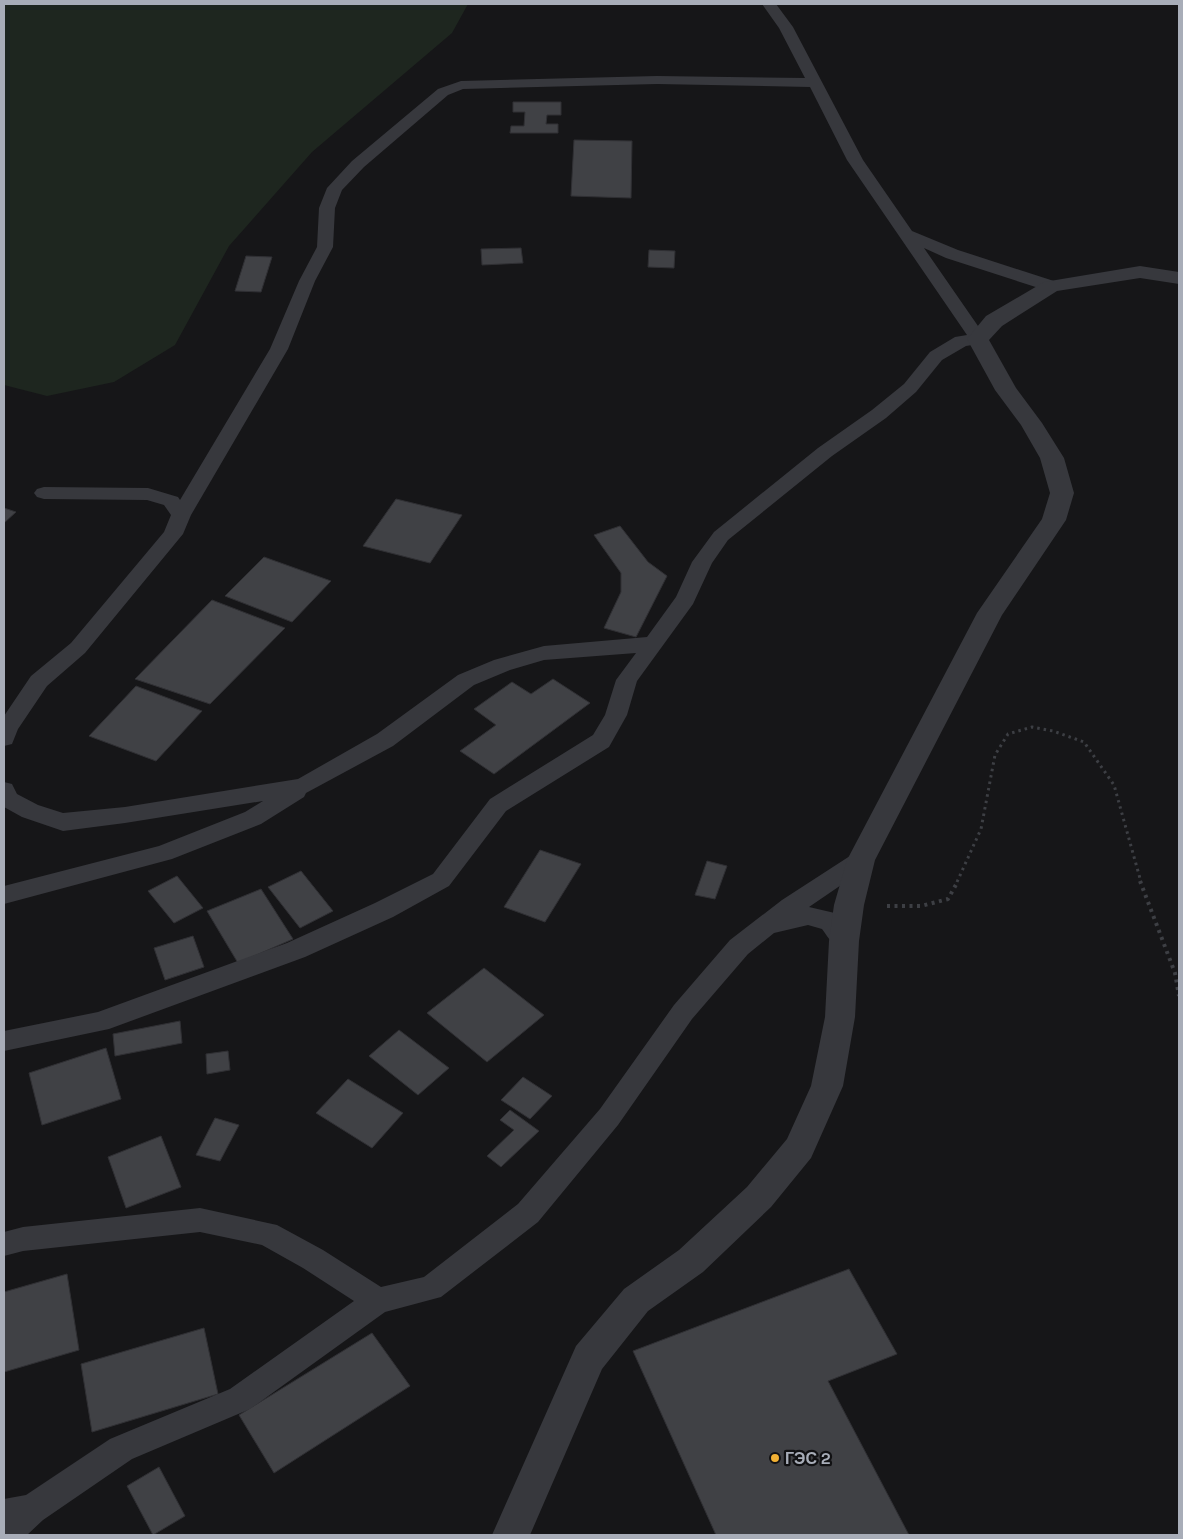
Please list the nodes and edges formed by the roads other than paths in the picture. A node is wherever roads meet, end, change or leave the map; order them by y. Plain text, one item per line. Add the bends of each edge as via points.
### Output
1 (770, 4) edge
2 (815, 83) junction
3 (908, 235) junction
4 (1179, 278) edge
5 (1051, 286) junction
6 (978, 339) junction
7 (44, 493) dead end
8 (181, 515) junction
9 (656, 643) junction
10 (4, 738) edge
11 (303, 786) junction
12 (4, 790) edge
13 (861, 860) junction
14 (4, 895) edge
15 (766, 926) junction
16 (844, 941) junction
17 (4, 1042) edge
18 (4, 1244) edge
19 (378, 1302) junction
20 (18, 1511) edge
21 (5, 1535) edge
22 (511, 1535) edge

1 - 2 lane via 786,27
2 - 3 lane via 855,160
2 - 8 lane via 657,80 487,84 462,85 442,92 358,164 335,188 327,208 325,247 279,349
3 - 5 lane via 952,254
3 - 6 lane
4 - 5 street via 1140,272
5 - 6 street via 994,321
6 - 9 lane via 961,341 936,356 910,388 879,414 825,452 721,536 702,562 686,599
6 - 13 street via 1006,390 1052,458 1062,493 1054,520 990,613
7 - 8 lane via 148,494 171,501
8 - 10 lane via 173,534 78,648 39,681 7,728
9 - 11 lane via 544,653 502,665 466,680 385,740
9 - 17 lane via 627,680 616,715 601,741 498,805 441,880 296,950 100,1022
11 - 12 lane via 62,822 8,799
11 - 14 lane via 253,818 164,853
13 - 15 lane
13 - 16 street via 848,905
15 - 16 lane via 808,916 830,922
15 - 19 lane via 739,947 683,1012 609,1117 528,1213 431,1288
16 - 22 street via 840,1017 828,1086 799,1148 759,1197 698,1254 636,1300 589,1358
18 - 19 lane via 23,1239 200,1220 267,1234 313,1259
19 - 20 lane via 240,1399 121,1449
20 - 21 lane

